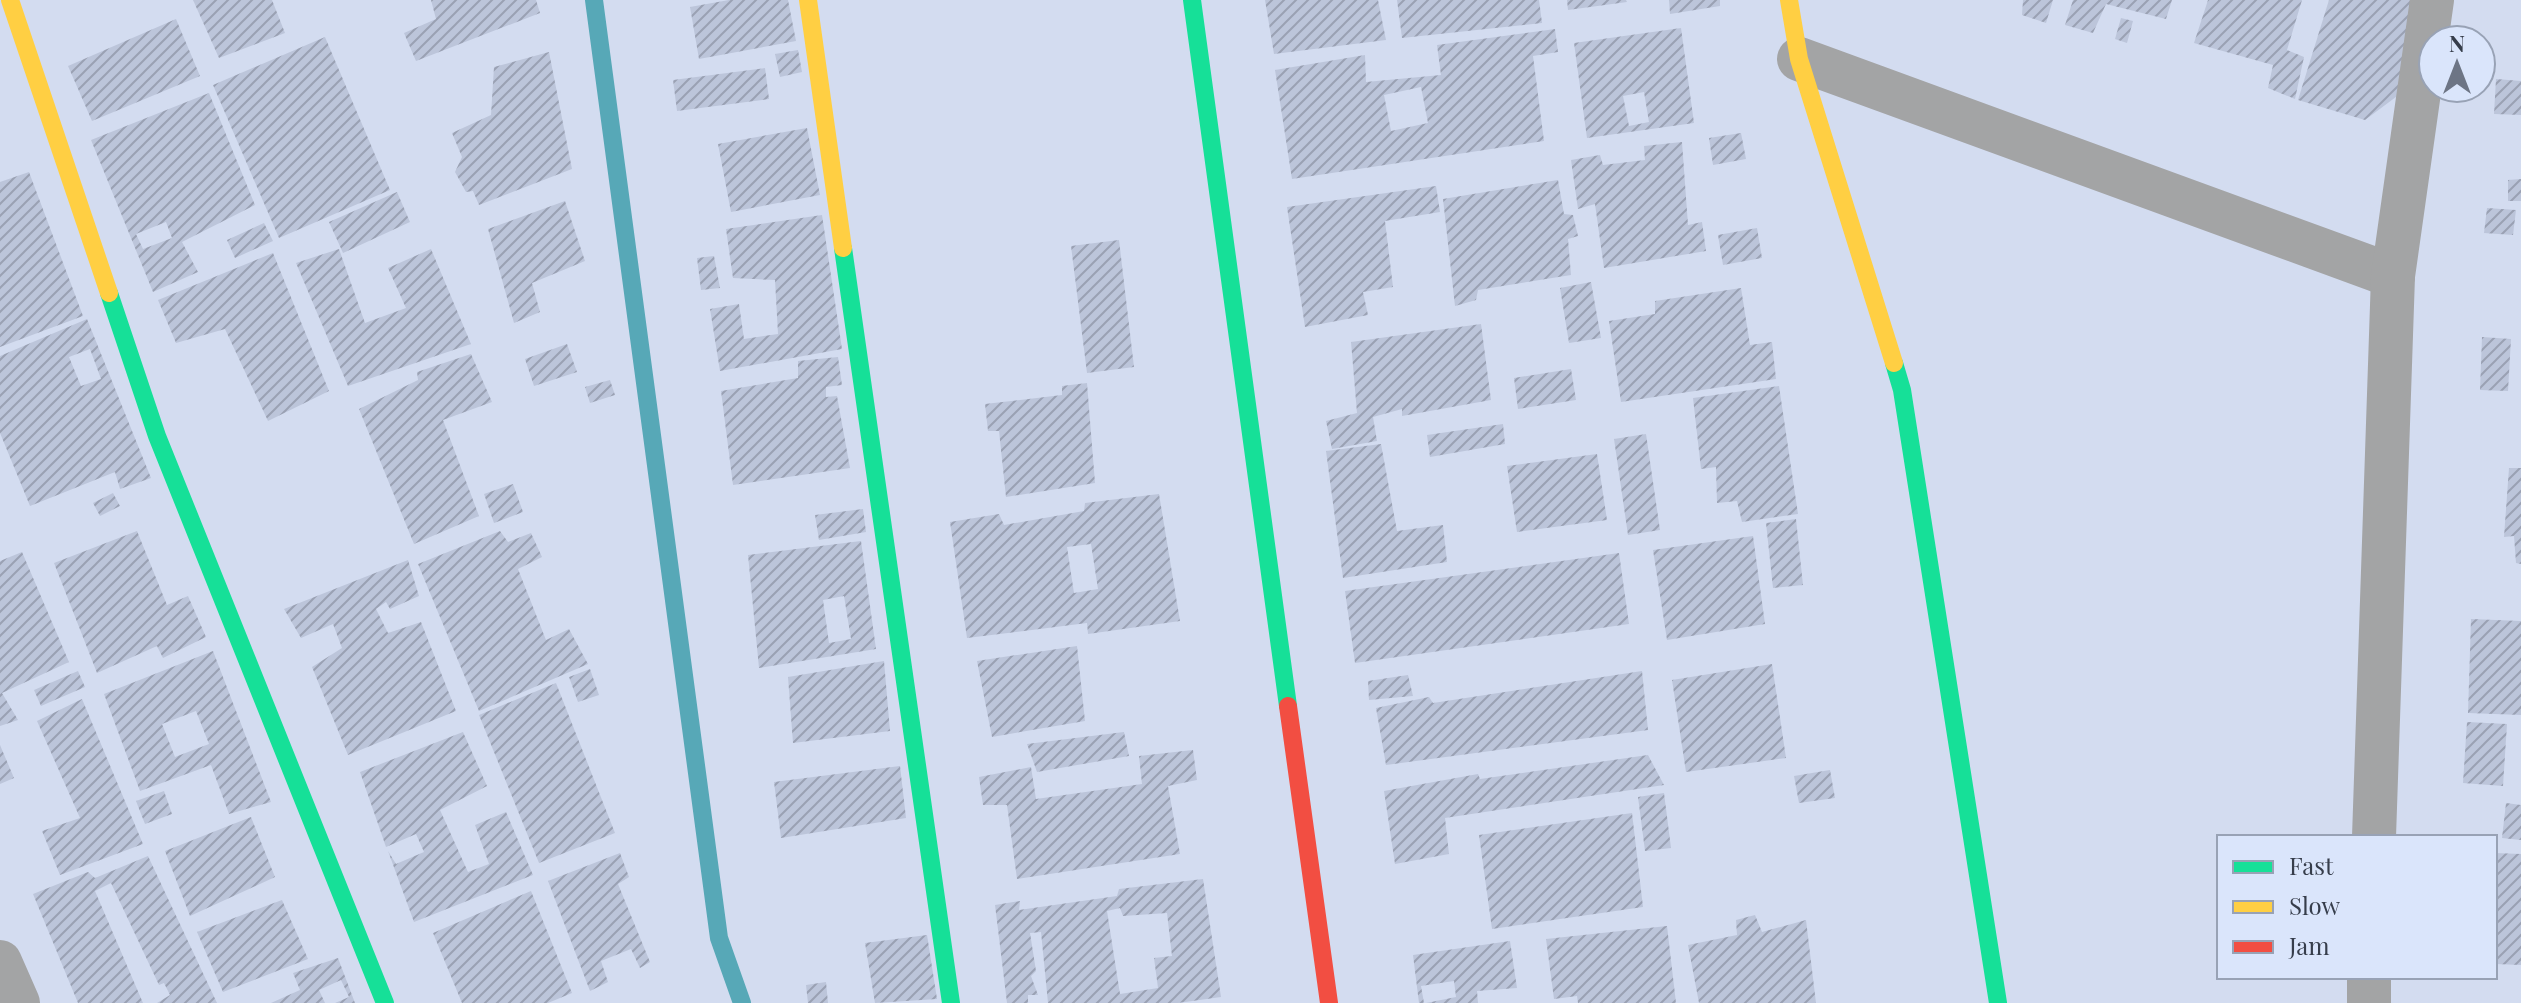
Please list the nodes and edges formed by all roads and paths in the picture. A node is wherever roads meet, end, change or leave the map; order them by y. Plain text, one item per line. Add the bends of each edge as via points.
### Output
1 (10, 0) edge
2 (808, 0) edge
3 (1192, 0) edge
4 (1789, 0) edge
5 (2432, 0) edge
6 (1799, 59) junction
7 (2393, 276) junction
8 (2374, 835) edge
9 (0, 962) edge
10 (2369, 979) edge
11 (18, 1003) edge
12 (385, 1003) edge
13 (951, 1003) edge
14 (1329, 1003) edge
15 (1998, 1003) edge
16 (2369, 1003) edge

1 - 12 street via 157,436
2 - 13 street
3 - 14 street
4 - 6 street
5 - 7 street
6 - 7 street
6 - 15 street via 1902,390
7 - 8 street
9 - 11 street
10 - 16 street

